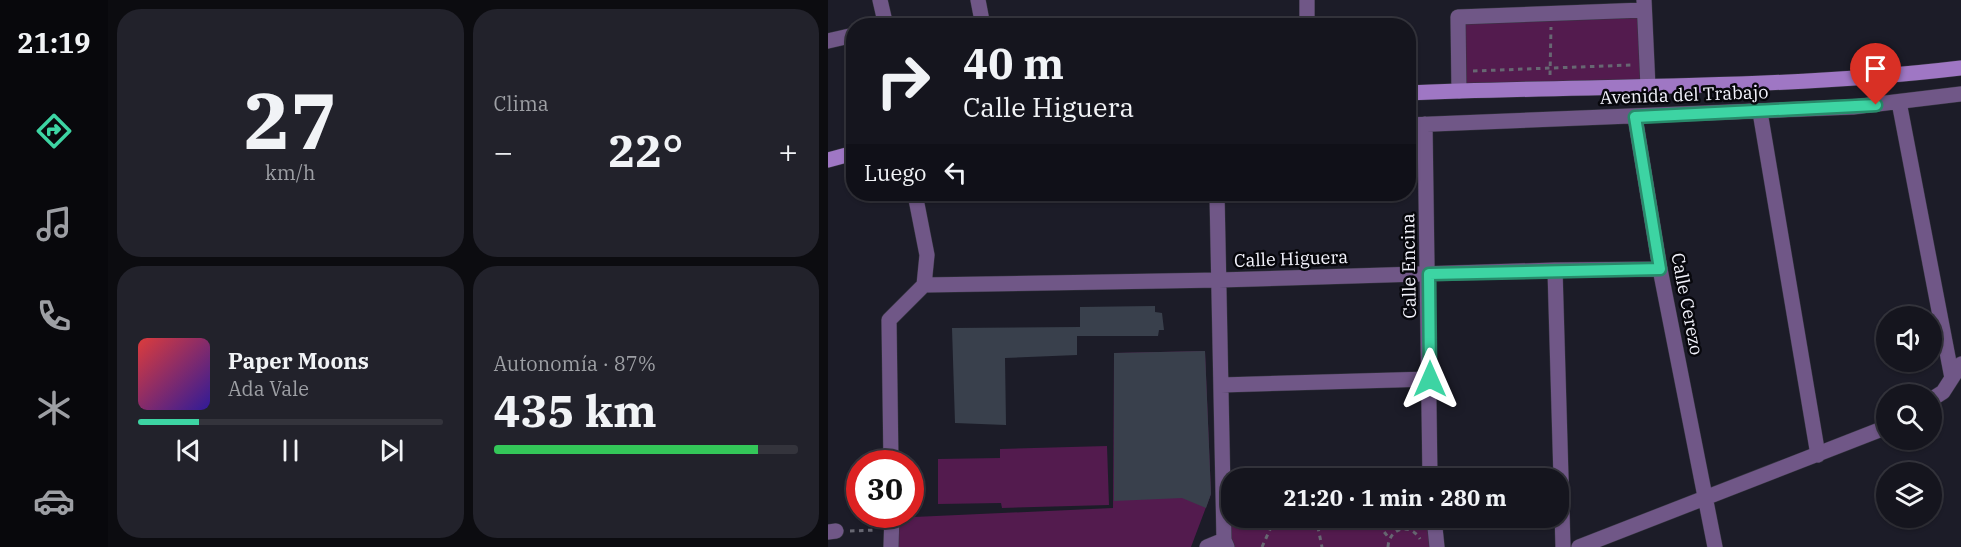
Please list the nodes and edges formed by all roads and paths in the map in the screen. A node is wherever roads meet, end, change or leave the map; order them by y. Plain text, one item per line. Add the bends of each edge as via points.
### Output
1 (880, 0) edge
2 (978, 0) edge
3 (1307, 0) edge
4 (1644, 5) edge
5 (1551, 13) junction
6 (884, 18) edge
7 (981, 18) edge
8 (1307, 18) edge
9 (846, 37) edge
10 (828, 41) edge
11 (1961, 57) edge
12 (1647, 64) junction
13 (1550, 68) junction
14 (1961, 68) edge
15 (1459, 71) junction
16 (1932, 71) junction
17 (1648, 87) junction
18 (1550, 89) junction
19 (1460, 91) junction
20 (1416, 93) edge
21 (1961, 94) edge
22 (1899, 102) junction
23 (1760, 112) junction
24 (1635, 117) junction
25 (1416, 124) edge
26 (1425, 124) junction
27 (846, 155) edge
28 (828, 160) edge
29 (916, 201) edge
30 (1217, 201) edge
31 (1660, 269) junction
32 (1555, 270) junction
33 (1429, 274) junction
34 (1219, 280) junction
35 (924, 285) junction
36 (1961, 364) edge
37 (1952, 378) junction
38 (1430, 379) junction
39 (1221, 385) junction
40 (1942, 393) edge
41 (1876, 431) edge
42 (891, 450) edge
43 (1818, 454) junction
44 (1227, 468) edge
45 (1430, 468) edge
46 (1704, 497) junction
47 (856, 528) edge
48 (892, 528) edge
49 (1226, 528) edge
50 (1271, 528) edge
51 (1318, 528) edge
52 (1382, 528) edge
53 (1435, 528) edge
54 (832, 532) edge
55 (1389, 538) junction
56 (1225, 544) edge
57 (1421, 544) dead end
58 (891, 547) edge
59 (1207, 547) edge
60 (1262, 547) edge
61 (1322, 547) edge
62 (1328, 547) edge
63 (1388, 547) edge
64 (1437, 547) edge
65 (1563, 547) edge
66 (1580, 547) edge
67 (1715, 547) edge

1 - 6 street
2 - 7 street
3 - 8 street
4 - 5 street
4 - 12 street
5 - 13 path
5 - 15 street via 1458,17
9 - 10 street
11 - 16 street, Avenida del Trabajo
12 - 13 path
12 - 17 street
13 - 15 path
13 - 18 path
14 - 16 street, Avenida del Trabajo
15 - 19 street
16 - 17 street, Avenida del Trabajo via 1874,78
17 - 18 street, Avenida del Trabajo
18 - 19 street, Avenida del Trabajo
19 - 20 street, Avenida del Trabajo
21 - 22 street, Avenida del Trabajo
22 - 23 street, Avenida del Trabajo
22 - 37 street
23 - 24 street, Avenida del Trabajo
23 - 43 street
24 - 26 street, Avenida del Trabajo
24 - 31 street, Calle Cerezo
25 - 26 street, Avenida del Trabajo
26 - 33 street, Calle Encina
27 - 28 street
29 - 35 street via 927,255
30 - 34 street
31 - 32 street, Calle Higuera
31 - 46 street, Calle Cerezo
32 - 33 street, Calle Higuera
32 - 65 street
33 - 34 street, Calle Higuera
33 - 38 street, Calle Encina
34 - 35 street, Calle Higuera
34 - 39 street
35 - 42 street via 889,320
36 - 37 street
37 - 40 street
38 - 39 street
38 - 45 street, Calle Encina
39 - 44 street
41 - 43 street
43 - 46 street
46 - 66 street
46 - 67 street, Calle Cerezo
47 - 54 path
48 - 58 street
49 - 56 street
50 - 60 path
51 - 61 path
52 - 55 path
53 - 64 street
55 - 57 path via 1397,530 1408,529 1417,534
55 - 63 path
56 - 59 street
61 - 62 path

